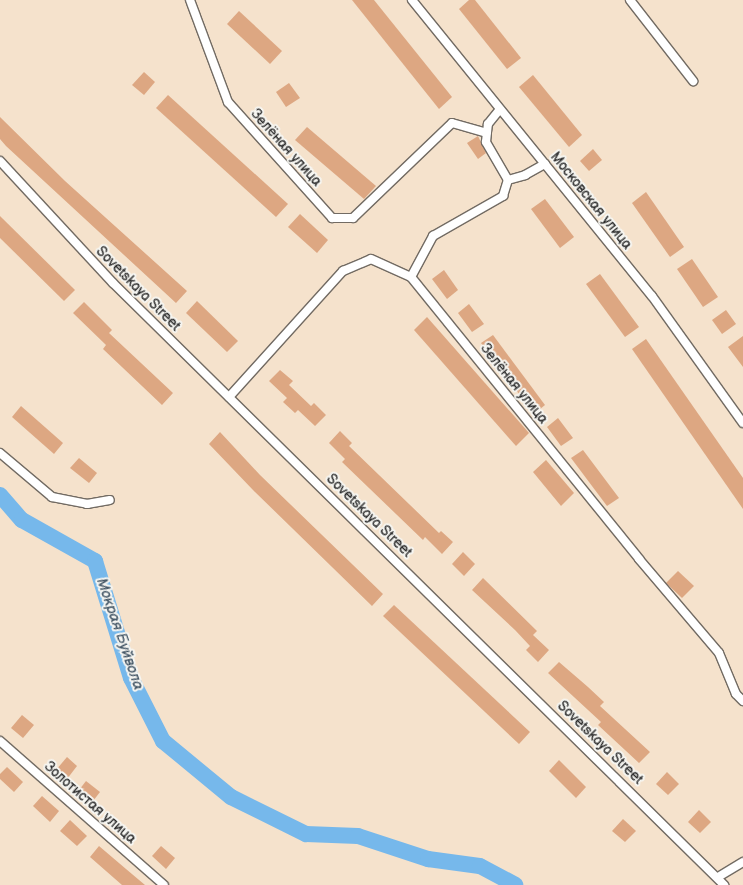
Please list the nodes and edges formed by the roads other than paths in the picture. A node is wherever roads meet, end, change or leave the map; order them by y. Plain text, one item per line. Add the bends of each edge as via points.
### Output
1 (190, 0) edge
2 (412, 0) edge
3 (630, 0) edge
4 (693, 81) dead end
5 (500, 109) junction
6 (487, 132) junction
7 (0, 161) edge
8 (545, 164) junction
9 (508, 180) junction
10 (410, 277) junction
11 (229, 397) junction
12 (743, 423) edge
13 (0, 453) edge
14 (110, 500) dead end
15 (743, 701) edge
16 (0, 741) edge
17 (743, 862) edge
18 (718, 877) junction
19 (164, 885) edge
20 (724, 885) edge

1 - 6 street, Зелёная улица via 228,102 332,218 353,218 452,123
2 - 5 street, Московская улица
3 - 4 street
5 - 6 street via 488,124
5 - 8 street, Московская улица
6 - 9 street via 486,142
7 - 11 street, Sovetskaya Street via 113,283
8 - 9 street via 525,175
8 - 12 street, Московская улица via 652,296
9 - 10 street via 504,196 433,236
10 - 11 street, Зелёная улица via 371,259 343,271
10 - 15 street, Зелёная улица via 639,560 719,653 736,694
11 - 18 street, Sovetskaya Street
13 - 14 street via 52,497 87,504
16 - 19 street, Золотистая улица
17 - 18 street
18 - 20 street, Sovetskaya Street

